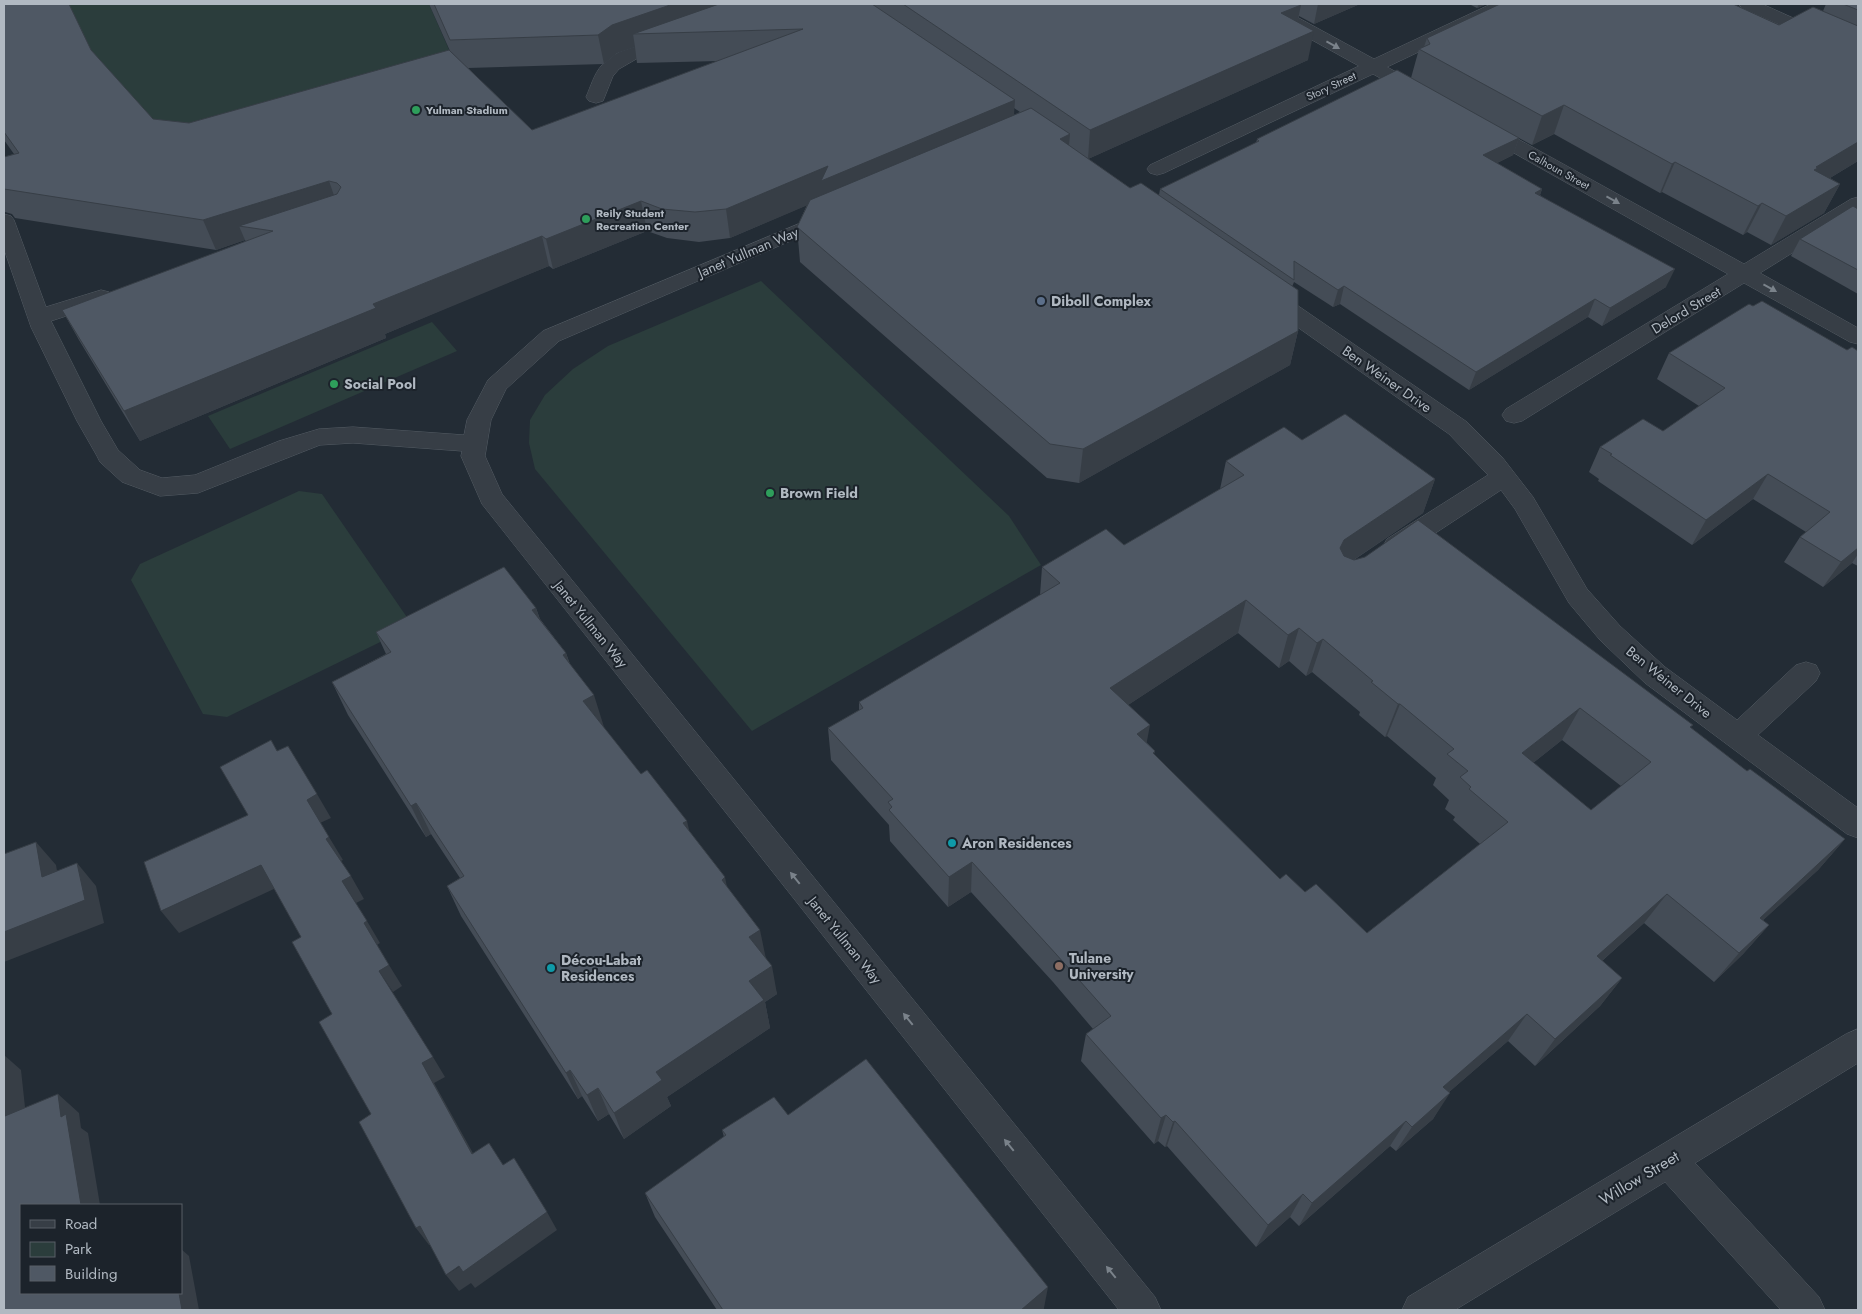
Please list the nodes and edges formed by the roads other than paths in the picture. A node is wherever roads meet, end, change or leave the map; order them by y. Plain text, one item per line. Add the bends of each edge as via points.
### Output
1 (1260, 4) edge
2 (1505, 4) edge
3 (1748, 4) edge
4 (688, 36) edge
5 (1858, 54) edge
6 (1373, 66) junction
7 (596, 97) dead end
8 (1433, 100) edge
9 (1468, 120) edge
10 (1157, 169) dead end
11 (1858, 204) edge
12 (851, 208) edge
13 (4, 220) edge
14 (1745, 274) junction
15 (1253, 286) edge
16 (122, 290) edge
17 (39, 317) junction
18 (1858, 337) edge
19 (1514, 415) dead end
20 (475, 444) junction
21 (1503, 477) junction
22 (1375, 560) edge
23 (1806, 674) dead end
24 (1738, 736) junction
25 (1858, 825) edge
26 (1858, 1045) edge
27 (1669, 1160) junction
28 (1142, 1310) edge
29 (1421, 1310) edge
30 (1806, 1310) edge

1 -> 6 street
2 - 6 street, Story Street
3 - 5 street
4 - 7 street via 625,58 612,66 604,76
6 - 8 street
6 - 10 street, Story Street
9 -> 14 street, Calhoun Street
11 - 14 street, Delord Street
12 - 20 street, Janet Yullman Way via 551,336 496,385 479,420
13 - 17 street
14 -> 18 street, Calhoun Street
14 - 19 street, Delord Street
15 - 21 street, Ben Weiner Drive via 1458,428
16 - 17 street
17 - 20 street via 109,456 131,476 160,487 198,484 320,437 353,435
28 -> 20 street, Janet Yullman Way via 490,498 473,456
21 - 22 street
21 - 24 street, Ben Weiner Drive via 1524,503 1578,596 1610,633 1655,675
23 - 24 street
24 - 25 street, Ben Weiner Drive
26 - 27 street, Willow Street
27 - 29 street, Willow Street
27 - 30 street

